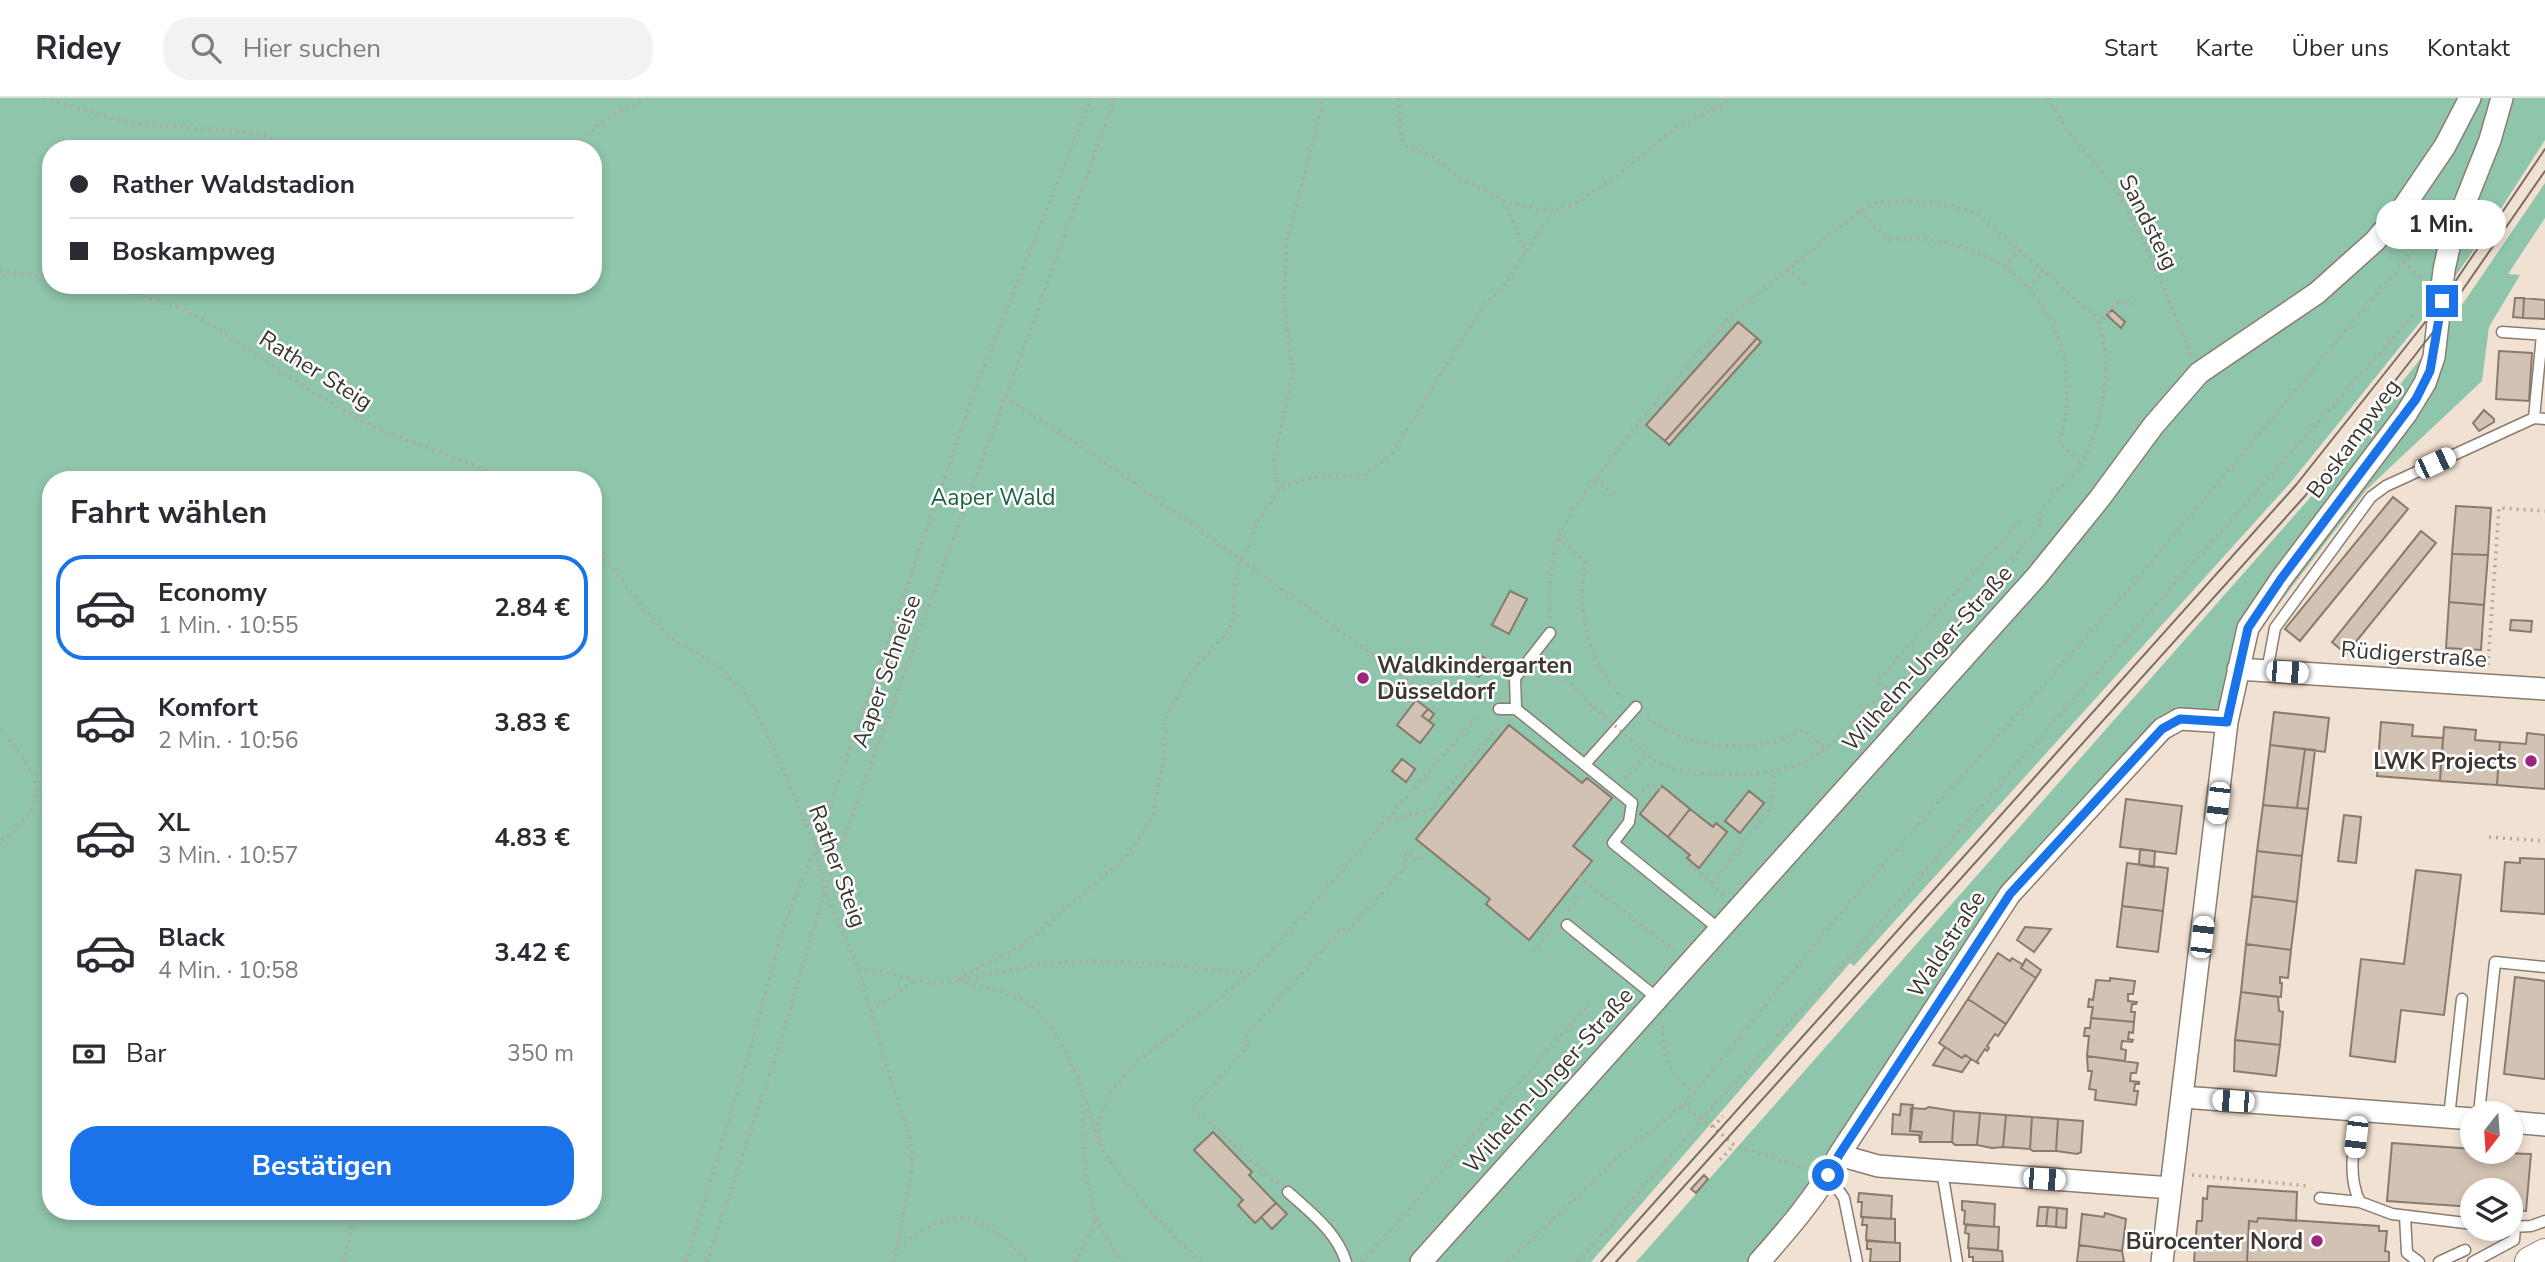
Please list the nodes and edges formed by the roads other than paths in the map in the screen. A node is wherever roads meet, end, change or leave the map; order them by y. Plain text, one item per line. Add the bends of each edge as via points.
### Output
1 (2470, 98) edge
2 (2502, 98) edge
3 (2502, 331) dead end
4 (2543, 335) edge
5 (2540, 419) edge
6 (1550, 633) road end
7 (2238, 669) junction
8 (2267, 671) junction
9 (2545, 689) edge
10 (1635, 708) road end
11 (1499, 709) road end
12 (1516, 709) junction
13 (2227, 722) junction
14 (1585, 764) junction
15 (1567, 925) dead end
16 (1719, 929) junction
17 (2545, 967) edge
18 (2462, 999) dead end
19 (1660, 1008) junction
20 (2183, 1097) junction
21 (2480, 1101) edge
22 (2358, 1111) junction
23 (2449, 1117) junction
24 (2460, 1118) edge
25 (2524, 1123) edge
26 (2545, 1125) edge
27 (1839, 1155) junction
28 (1942, 1171) junction
29 (1820, 1173) junction
30 (2172, 1181) junction
31 (1288, 1192) road end
32 (2320, 1198) road end
33 (2360, 1202) junction
34 (2405, 1216) junction
35 (2545, 1221) edge
36 (2460, 1222) edge
37 (2523, 1225) edge
38 (2512, 1241) edge
39 (2465, 1250) dead end
40 (2545, 1254) edge
41 (1346, 1262) edge
42 (1421, 1262) edge
43 (1759, 1262) edge
44 (1857, 1262) edge
45 (1956, 1262) edge
46 (2162, 1262) edge
47 (2419, 1262) edge
48 (2439, 1262) edge
49 (2473, 1262) edge
50 (2530, 1262) edge

1 - 16 street, Wilhelm-Unger-Straße via 2445,146 2375,241 2316,293 2199,373 2037,576
2 - 7 street, Boskampweg via 2451,238 2434,357 2425,383 2248,628
3 - 4 lane
4 - 5 lane
5 - 8 lane via 2386,486 2371,498 2275,628
6 - 12 lane via 1515,678
7 - 8 street, Rüdigerstraße
7 - 13 street, Boskampweg
8 - 9 street, Rüdigerstraße
10 - 14 lane
11 - 12 lane
12 - 14 lane
13 - 20 street, Boskampweg
13 - 27 street, Waldstraße via 2180,719 2162,729 2010,894
14 - 16 lane via 1632,803 1629,822 1613,843
15 - 19 lane
16 - 19 street, Wilhelm-Unger-Straße via 1689,962
17 - 21 lane via 2495,962
18 - 23 lane
19 - 42 street, Wilhelm-Unger-Straße
20 - 22 street
20 - 30 street, Boskampweg
22 - 23 street
22 - 33 lane via 2352,1177
23 - 24 street
25 - 26 street
27 - 28 street via 1878,1166
27 - 29 street, Waldstraße
28 - 30 street
28 - 45 lane
29 - 43 street, Waldstraße via 1798,1218
29 - 44 lane via 1844,1198
30 - 46 street, Boskampweg
31 - 41 lane via 1342,1247
32 - 33 lane
33 - 34 lane
34 - 36 lane
34 - 47 lane via 2407,1253
35 - 37 lane
38 - 49 lane
39 - 48 lane
40 - 50 main road

